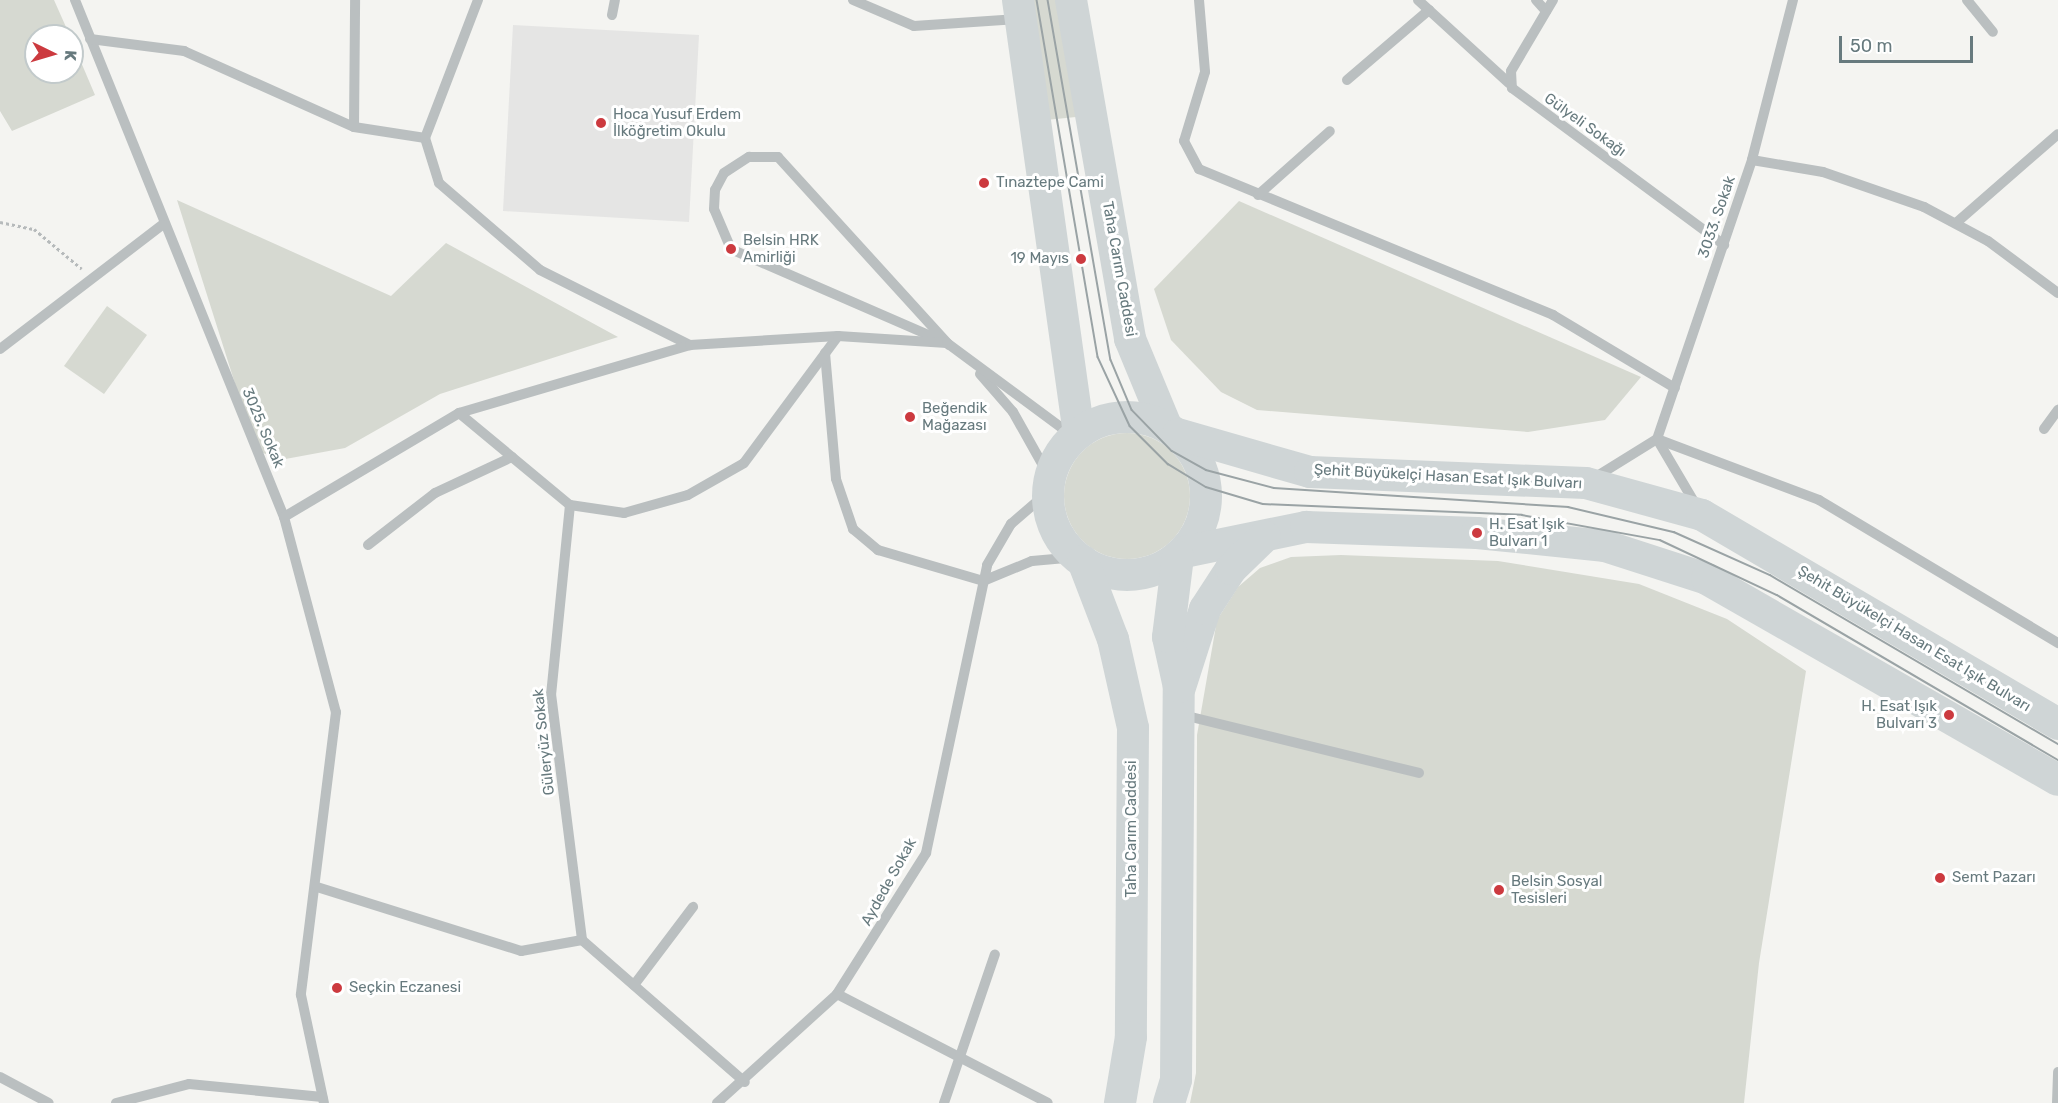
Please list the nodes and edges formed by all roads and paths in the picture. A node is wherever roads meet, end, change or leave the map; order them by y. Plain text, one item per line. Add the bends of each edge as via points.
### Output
1 (75, 0) edge
2 (355, 0) edge
3 (478, 0) edge
4 (615, 0) edge
5 (853, 0) edge
6 (1071, 0) edge
7 (1199, 0) edge
8 (1418, 0) edge
9 (1536, 0) edge
10 (1552, 0) edge
11 (1793, 0) edge
12 (1967, 0) edge
13 (868, 5) edge
14 (1020, 9) edge
15 (1429, 10) junction
16 (1546, 10) junction
17 (612, 15) dead end
18 (1993, 32) dead end
19 (90, 39) junction
20 (1347, 80) dead end
21 (1509, 83) junction
22 (354, 127) junction
23 (1330, 131) dead end
24 (2058, 134) edge
25 (425, 138) junction
26 (1752, 160) junction
27 (1258, 195) junction
28 (0, 222) edge
29 (1956, 223) junction
30 (162, 225) junction
31 (1724, 245) junction
32 (93, 278) junction
33 (2058, 293) edge
34 (838, 336) junction
35 (947, 343) junction
36 (690, 345) junction
37 (0, 349) edge
38 (825, 353) junction
39 (1675, 388) junction
40 (2058, 410) edge
41 (459, 413) junction
42 (2044, 429) dead end
43 (1172, 430) junction
44 (1077, 435) junction
45 (1657, 439) junction
46 (512, 457) junction
47 (1586, 483) junction
48 (1049, 485) junction
49 (570, 505) junction
50 (1702, 515) junction
51 (284, 517) junction
52 (1265, 536) junction
53 (368, 545) dead end
54 (1181, 555) junction
55 (1080, 559) junction
56 (983, 581) junction
57 (2058, 643) edge
58 (1180, 701) junction
59 (2058, 724) edge
60 (1419, 773) dead end
61 (2058, 780) edge
62 (317, 887) junction
63 (693, 907) dead end
64 (582, 940) junction
65 (995, 954) dead end
66 (634, 985) junction
67 (837, 994) junction
68 (958, 1061) junction
69 (2058, 1072) edge
70 (0, 1077) edge
71 (745, 1082) junction
72 (323, 1100) edge
73 (49, 1103) edge
74 (116, 1103) edge
75 (717, 1103) edge
76 (944, 1103) edge
77 (1048, 1103) edge
78 (1120, 1103) edge
79 (1169, 1103) edge
80 (2057, 1103) edge

1 - 19 street, 3025. Sokak
2 - 22 street
3 - 25 street
4 - 17 street
5 - 13 street
6 - 43 main road, Taha Carım Caddesi via 1131,339
7 - 27 street via 1205,72 1185,134 1185,149 1206,174
8 - 15 street, Gülyeli Sokağı
9 - 16 street
10 - 16 street
11 - 26 street, 3033. Sokak
12 - 18 street
13 - 14 street via 914,26
14 - 44 main road
15 - 20 street
15 - 21 street, Gülyeli Sokağı
16 - 21 street via 1511,71
19 - 22 street via 184,51
19 - 30 street, 3025. Sokak
21 - 31 street, Gülyeli Sokağı via 1515,93
22 - 25 street
23 - 27 street
24 - 29 street
25 - 36 street via 439,183 540,270
26 - 29 street via 1857,182
26 - 31 street, 3033. Sokak
27 - 39 street via 1552,315
28 - 32 path via 34,229
29 - 33 street
30 - 32 street
30 - 51 street, 3025. Sokak
31 - 39 street, 3033. Sokak
32 - 37 street
34 - 35 street
34 - 36 street
34 - 38 street
35 - 35 street via 778,157 749,157 724,173 715,190 714,209 731,249
35 - 44 street
35 - 48 street via 1012,412
36 - 41 street
38 - 49 street via 744,463 688,495 624,513
38 - 56 street via 836,479 853,529 878,550
39 - 45 street, 3033. Sokak
40 - 42 street
41 - 46 street
41 - 51 street
43 - 44 main road via 1124,416
43 - 47 main road, Şehit Büyükelçi Hasan Esat Işık Bulvarı via 1310,472
43 - 54 main road via 1197,457 1207,497 1200,528
44 - 48 main road
45 - 47 street
45 - 50 street
45 - 57 street via 1819,500
46 - 49 street
46 - 53 street via 435,493
47 - 50 main road, Şehit Büyükelçi Hasan Esat Işık Bulvarı
48 - 55 main road via 1052,521
48 - 56 street, Aydede Sokak via 1002,537
49 - 64 street, Güleryüz Sokak via 551,694
50 - 59 main road, Şehit Büyükelçi Hasan Esat Işık Bulvarı
51 - 62 street, 3025. Sokak via 336,712
52 - 54 main road
52 - 58 main road via 1231,569 1205,609
52 - 61 main road via 1306,527 1477,533 1605,546 1707,579
54 - 55 main road via 1160,569 1131,576 1102,572
54 - 58 main road via 1168,637
55 - 56 street via 1032,561
55 - 78 main road, Taha Carım Caddesi via 1113,639 1133,728 1131,1037
56 - 67 street, Aydede Sokak via 944,788 926,852
58 - 60 street
58 - 79 main road via 1176,1080
62 - 64 street via 521,951
62 - 72 street, 3025. Sokak via 301,995
63 - 66 street
64 - 66 street
65 - 68 street
66 - 71 street
67 - 68 street
67 - 71 street, Aydede Sokak
68 - 76 street
68 - 77 street
69 - 80 street
70 - 73 street
71 - 75 street, Aydede Sokak
72 - 74 street via 189,1084

